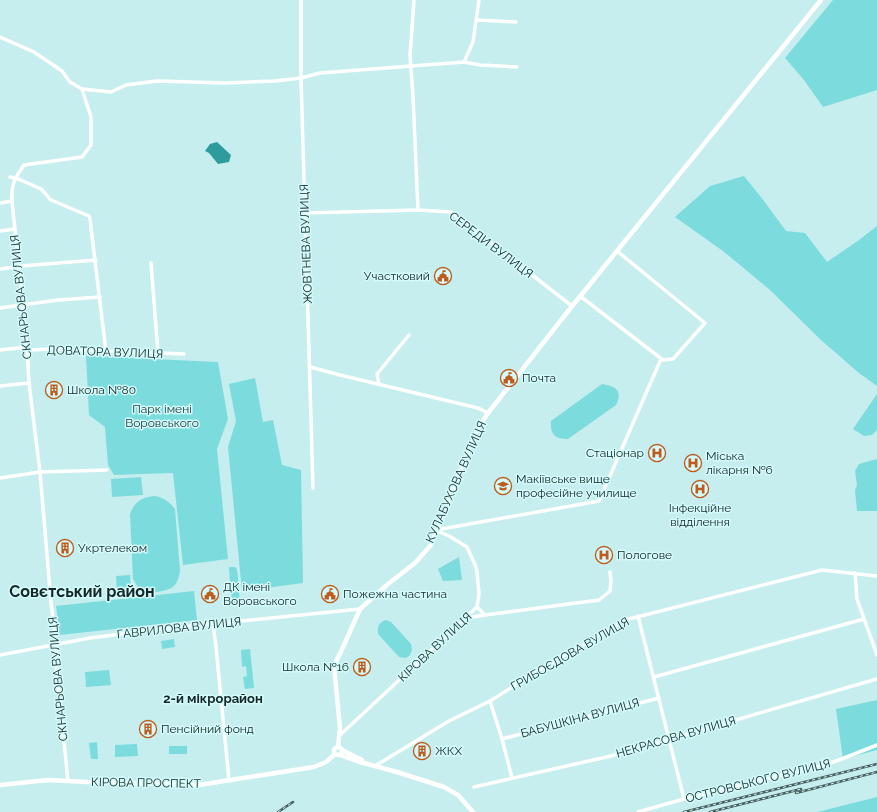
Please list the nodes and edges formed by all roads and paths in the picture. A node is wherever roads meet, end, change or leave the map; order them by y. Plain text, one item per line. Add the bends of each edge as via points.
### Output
1 (301, 0) edge
2 (414, 0) edge
3 (479, 0) edge
4 (821, 0) edge
5 (477, 20) junction
6 (516, 22) dead end
7 (0, 38) edge
8 (464, 62) junction
9 (410, 66) junction
10 (517, 67) dead end
11 (301, 78) junction
12 (82, 89) junction
13 (10, 176) dead end
14 (15, 178) junction
15 (12, 201) junction
16 (0, 203) edge
17 (418, 210) junction
18 (305, 213) junction
19 (15, 230) junction
20 (0, 231) edge
21 (617, 251) junction
22 (96, 260) junction
23 (151, 263) dead end
24 (18, 266) junction
25 (0, 269) edge
26 (580, 296) junction
27 (100, 297) junction
28 (23, 306) junction
29 (572, 306) junction
30 (0, 308) edge
31 (409, 335) dead end
32 (27, 348) junction
33 (0, 350) edge
34 (106, 352) junction
35 (158, 353) junction
36 (184, 354) dead end
37 (661, 359) junction
38 (310, 367) junction
39 (29, 382) junction
40 (379, 384) junction
41 (0, 386) edge
42 (488, 413) junction
43 (107, 470) dead end
44 (40, 472) junction
45 (0, 478) edge
46 (312, 488) dead end
47 (436, 530) junction
48 (610, 572) dead end
49 (855, 573) junction
50 (877, 576) edge
51 (477, 607) junction
52 (360, 609) junction
53 (485, 615) junction
54 (638, 616) junction
55 (465, 618) junction
56 (864, 619) junction
57 (213, 624) junction
58 (56, 644) junction
59 (0, 655) edge
60 (877, 655) edge
61 (654, 676) junction
62 (877, 679) edge
63 (659, 698) junction
64 (490, 701) junction
65 (339, 736) junction
66 (502, 739) junction
67 (670, 739) junction
68 (877, 745) edge
69 (339, 752) junction
70 (374, 766) junction
71 (512, 778) junction
72 (229, 780) junction
73 (68, 781) junction
74 (0, 785) edge
75 (474, 787) dead end
76 (684, 799) junction
77 (473, 812) edge
78 (638, 812) edge

1 - 11 street, ЖОВТНЕВА ВУЛИЦЯ
2 - 9 street
3 - 5 street
4 - 21 street, КУЛАБУХОВА ВУЛИЦЯ
5 - 6 street
5 - 8 street via 473,42
7 - 12 street via 34,52 62,71 70,82
8 - 9 street
8 - 10 street
9 - 11 street via 320,73
9 - 17 street
11 - 12 street via 226,83 157,81 126,85 111,92
11 - 18 street, ЖОВТНЕВА ВУЛИЦЯ
12 - 14 street via 91,117 91,145 82,157 24,165
13 - 14 street
14 - 15 street, СКНАРЬОВА ВУЛИЦЯ
14 - 22 street via 41,189 51,200 89,216
15 - 16 street
15 - 19 street, СКНАРЬОВА ВУЛИЦЯ
17 - 18 street, СЕРЕДИ ВУЛИЦЯ
17 - 29 street, СЕРЕДИ ВУЛИЦЯ via 451,212
18 - 38 street, ЖОВТНЕВА ВУЛИЦЯ
19 - 20 street
19 - 24 street, СКНАРЬОВА ВУЛИЦЯ
21 - 26 street, КУЛАБУХОВА ВУЛИЦЯ
21 - 37 street via 705,323 673,359
22 - 24 street
22 - 27 street
23 - 35 street
24 - 25 street
24 - 28 street, СКНАРЬОВА ВУЛИЦЯ
26 - 29 street, КУЛАБУХОВА ВУЛИЦЯ
26 - 37 street
27 - 28 street
27 - 34 street
28 - 30 street
28 - 32 street, СКНАРЬОВА ВУЛИЦЯ
29 - 42 street, КУЛАБУХОВА ВУЛИЦЯ
31 - 40 street via 377,374
32 - 33 street, ДОВАТОРА ВУЛИЦЯ
32 - 34 street, ДОВАТОРА ВУЛИЦЯ
32 - 39 street, СКНАРЬОВА ВУЛИЦЯ
34 - 35 street, ДОВАТОРА ВУЛИЦЯ
35 - 36 street, ДОВАТОРА ВУЛИЦЯ
37 - 47 street via 599,501
38 - 40 street
38 - 46 street, ЖОВТНЕВА ВУЛИЦЯ
39 - 41 street
39 - 44 street, СКНАРЬОВА ВУЛИЦЯ
40 - 42 street via 478,408
42 - 47 street, КУЛАБУХОВА ВУЛИЦЯ via 476,430
43 - 44 street
44 - 45 street
44 - 58 street, СКНАРЬОВА ВУЛИЦЯ
47 - 51 street, КІРОВА ВУЛИЦЯ via 467,547 477,572 480,594
47 - 52 street, КУЛАБУХОВА ВУЛИЦЯ via 430,545 415,563
48 - 53 street via 610,592 600,600
49 - 50 street, ГРИБОЄДОВА ВУЛИЦЯ
49 - 54 street, ГРИБОЄДОВА ВУЛИЦЯ via 822,570
49 - 56 street via 857,599
51 - 53 street
51 - 55 street, КІРОВА ВУЛИЦЯ
52 - 57 street, ГАВРИЛОВА ВУЛИЦЯ
52 - 65 street, КУЛАБУХОВА ВУЛИЦЯ via 334,666
53 - 55 street
54 - 61 street
54 - 64 street, ГРИБОЄДОВА ВУЛИЦЯ via 625,620
55 - 65 street, КІРОВА ВУЛИЦЯ
56 - 60 street
56 - 61 street
57 - 58 street, ГАВРИЛОВА ВУЛИЦЯ
57 - 72 street
58 - 59 street, ГАВРИЛОВА ВУЛИЦЯ
58 - 73 street, СКНАРЬОВА ВУЛИЦЯ
61 - 63 street
62 - 67 street, НЕКРАСОВА ВУЛИЦЯ
63 - 66 street, БАБУШКІНА ВУЛИЦЯ
63 - 67 street
64 - 66 street
64 - 70 street, ГРИБОЄДОВА ВУЛИЦЯ via 449,721
65 - 69 street, КУЛАБУХОВА ВУЛИЦЯ
66 - 71 street
67 - 71 street, НЕКРАСОВА ВУЛИЦЯ via 611,756
67 - 76 street
68 - 76 street, ОСТРОВСЬКОГО ВУЛИЦЯ via 824,765
69 - 70 street
69 - 72 street, КІРОВА ПРОСПЕКТ via 314,767
70 - 77 street via 444,787 458,795
71 - 75 street, НЕКРАСОВА ВУЛИЦЯ
72 - 73 street, КІРОВА ПРОСПЕКТ via 199,785
73 - 74 street, КІРОВА ПРОСПЕКТ via 48,780
76 - 78 street, ОСТРОВСЬКОГО ВУЛИЦЯ

